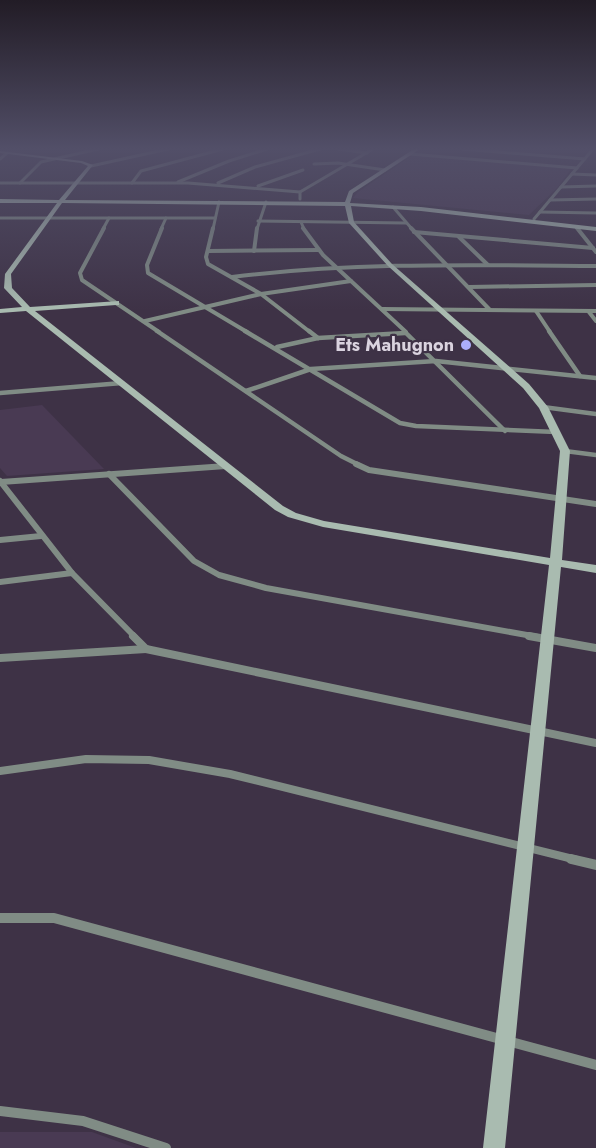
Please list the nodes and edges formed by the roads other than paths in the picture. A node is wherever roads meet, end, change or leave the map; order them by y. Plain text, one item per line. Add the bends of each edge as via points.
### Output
1 (219, 202) edge
2 (266, 202) edge
3 (347, 202) edge
4 (60, 203) edge
5 (352, 203) edge
6 (353, 203) edge
7 (547, 203) edge
8 (393, 207) junction
9 (540, 212) junction
10 (596, 213) edge
11 (0, 218) edge
12 (49, 218) junction
13 (109, 218) junction
14 (166, 218) junction
15 (214, 218) junction
16 (534, 219) junction
17 (258, 221) junction
18 (300, 222) junction
19 (351, 222) junction
20 (406, 223) junction
21 (576, 227) junction
22 (596, 227) edge
23 (414, 232) junction
24 (458, 237) junction
25 (593, 248) junction
26 (208, 250) junction
27 (318, 250) junction
28 (254, 251) junction
29 (596, 252) edge
30 (390, 265) junction
31 (445, 265) junction
32 (488, 265) junction
33 (336, 266) junction
34 (596, 266) edge
35 (232, 277) junction
36 (351, 282) junction
37 (596, 285) edge
38 (469, 287) junction
39 (261, 294) junction
40 (116, 303) junction
41 (205, 307) junction
42 (28, 309) junction
43 (382, 309) junction
44 (440, 309) junction
45 (490, 310) junction
46 (0, 311) edge
47 (536, 311) junction
48 (596, 311) edge
49 (589, 312) junction
50 (145, 321) junction
51 (596, 321) edge
52 (405, 333) junction
53 (318, 338) junction
54 (277, 347) junction
55 (436, 362) junction
56 (507, 367) junction
57 (311, 369) junction
58 (579, 376) junction
59 (596, 378) edge
60 (123, 382) junction
61 (246, 391) junction
62 (0, 393) edge
63 (543, 407) junction
64 (596, 414) edge
65 (506, 431) junction
66 (556, 432) junction
67 (565, 451) junction
68 (596, 455) edge
69 (226, 466) junction
70 (109, 474) junction
71 (2, 485) edge
72 (561, 498) junction
73 (596, 504) edge
74 (41, 536) junction
75 (0, 540) edge
76 (554, 563) junction
77 (596, 569) edge
78 (72, 573) junction
79 (0, 582) edge
80 (549, 639) junction
81 (596, 648) edge
82 (146, 650) junction
83 (0, 658) edge
84 (539, 733) junction
85 (596, 743) edge
86 (0, 771) edge
87 (525, 849) junction
88 (596, 864) edge
89 (0, 918) edge
90 (506, 1040) junction
91 (596, 1065) edge
92 (0, 1111) edge
93 (166, 1148) edge
94 (494, 1148) edge

1 - 15 street
2 - 17 street
3 - 19 street
4 - 12 street
5 - 8 street
6 - 16 street
7 - 9 street
8 - 20 street
8 - 21 street
9 - 10 street
9 - 16 street
11 - 12 street
12 - 13 street
12 - 42 street via 6,279 8,288
13 - 14 street
13 - 40 street via 80,277
14 - 15 street
14 - 41 street via 146,269
15 - 26 street
16 - 22 street
17 - 18 street
17 - 28 street
18 - 19 street
18 - 27 street
19 - 20 street
19 - 30 street
20 - 23 street
21 - 22 street
21 - 25 street
23 - 24 street
23 - 31 street
24 - 25 street
24 - 32 street
25 - 29 street
26 - 28 street
26 - 35 street via 208,264
27 - 28 street
27 - 33 street
30 - 31 street
30 - 33 street
30 - 44 street
31 - 32 street
31 - 38 street
32 - 34 street
33 - 35 street
33 - 36 street
35 - 39 street
36 - 39 street
36 - 43 street
37 - 38 street
38 - 45 street
39 - 41 street
39 - 53 street
40 - 42 street
40 - 50 street
41 - 50 street
41 - 54 street
42 - 46 street
42 - 60 street
43 - 44 street
43 - 52 street
44 - 45 street
44 - 56 street
45 - 47 street
47 - 49 street
47 - 58 street
48 - 49 street
49 - 51 street
50 - 61 street
52 - 53 street
52 - 55 street
53 - 54 street
54 - 57 street
55 - 56 street
55 - 57 street
55 - 65 street
56 - 58 street
56 - 63 street
57 - 61 street
57 - 65 street via 400,423
58 - 59 street
60 - 62 street
60 - 69 street
61 - 72 street via 341,456 369,470
63 - 64 street
63 - 66 street
65 - 66 street
66 - 67 street
67 - 68 street
67 - 72 street
69 - 70 street
69 - 76 street via 279,508 308,520
70 - 71 street
70 - 80 street via 183,552 219,575 266,588
71 - 74 street
72 - 73 street
72 - 76 street
74 - 75 street
74 - 78 street
76 - 77 street
76 - 80 street
78 - 79 street
78 - 82 street
80 - 81 street
80 - 84 street
82 - 83 street
82 - 84 street
84 - 85 street
84 - 87 street
86 - 87 street via 86,759 149,760 230,774
87 - 88 street
87 - 90 street
89 - 90 street via 54,918
90 - 91 street
90 - 94 street
92 - 93 street via 83,1121

